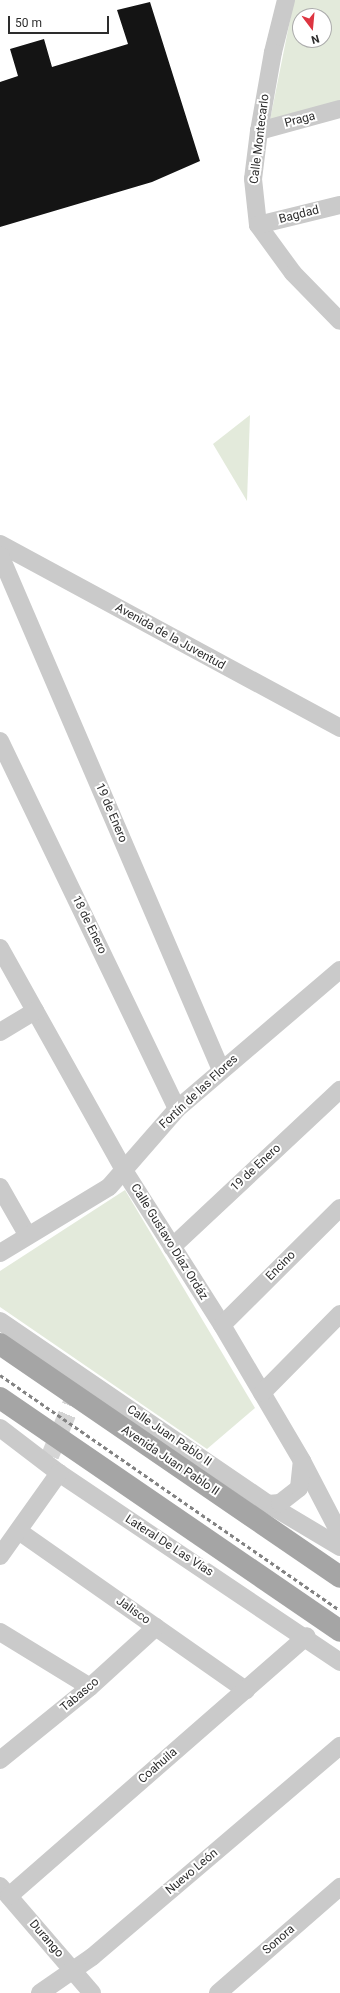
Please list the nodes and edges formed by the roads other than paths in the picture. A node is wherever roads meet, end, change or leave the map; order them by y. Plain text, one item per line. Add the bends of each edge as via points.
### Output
1 (286, 0) edge
2 (340, 109) edge
3 (259, 131) junction
4 (340, 205) edge
5 (258, 225) junction
6 (337, 311) edge
7 (0, 544) edge
8 (0, 555) edge
9 (340, 728) edge
10 (0, 741) edge
11 (0, 948) edge
12 (340, 970) edge
13 (35, 1012) junction
14 (0, 1032) edge
15 (221, 1070) junction
16 (340, 1090) edge
17 (177, 1109) junction
18 (125, 1172) junction
19 (0, 1187) edge
20 (340, 1208) edge
21 (28, 1236) junction
22 (172, 1247) junction
23 (0, 1252) edge
24 (340, 1314) edge
25 (0, 1321) edge
26 (222, 1325) junction
27 (0, 1344) edge
28 (262, 1393) junction
29 (0, 1398) edge
30 (0, 1428) edge
31 (302, 1460) junction
32 (52, 1464) junction
33 (268, 1504) junction
34 (20, 1532) junction
35 (340, 1534) edge
36 (340, 1547) edge
37 (0, 1556) edge
38 (340, 1577) edge
39 (156, 1627) junction
40 (340, 1631) edge
41 (0, 1632) edge
42 (307, 1636) junction
43 (340, 1662) edge
44 (90, 1687) junction
45 (246, 1690) junction
46 (340, 1746) edge
47 (0, 1760) edge
48 (340, 1887) edge
49 (4, 1891) edge
50 (71, 1968) junction
51 (40, 1993) edge
52 (92, 1993) edge
53 (218, 1993) edge

1 - 3 street, Calle Montecarlo via 272,52
2 - 3 street, Praga
3 - 5 street, Calle Montecarlo via 253,179
4 - 5 street, Bagdad
5 - 6 street via 293,272
7 - 9 street, Avenida de la Juventud
8 - 15 street, 19 de Enero
10 - 17 street, 18 de Enero
11 - 13 street, Calle Gustavo Díaz Ordáz
12 - 15 street, Fortín de las Flores
13 - 14 street
13 - 18 street, Calle Gustavo Díaz Ordáz
15 - 17 street, Fortín de las Flores
16 - 22 street, 19 de Enero
17 - 18 street, Fortín de las Flores
18 - 21 street, Fortín de las Flores via 109,1187
18 - 22 street, Calle Gustavo Díaz Ordáz
19 - 21 street
20 - 26 street, Encino
21 - 23 street, Fortín de las Flores
22 - 26 street, Calle Gustavo Díaz Ordáz
24 - 28 street
25 - 33 street, Calle Juan Pablo II via 81,1379
26 - 28 street, Calle Gustavo Díaz Ordáz
27 - 38 main road, Avenida Juan Pablo II
28 - 31 street, Calle Gustavo Díaz Ordáz
29 - 40 main road
30 - 32 street, Lateral De Las Vías
31 - 33 street via 299,1488 285,1500
31 - 35 street, Calle Gustavo Díaz Ordáz
32 - 34 street
32 - 42 street, Lateral De Las Vías
33 - 36 street, Calle Juan Pablo II
34 - 37 street
34 - 39 street, Jalisco
39 - 44 street, Tabasco
39 - 45 street, Jalisco
41 - 44 street
42 - 43 street, Lateral De Las Vías
42 - 45 street, Coahuila
44 - 47 street, Tabasco
45 - 49 street, Coahuila
46 - 50 street, Nuevo León via 92,1957
48 - 53 street, Sonora
49 - 50 street, Durango
50 - 51 street, Nuevo León
50 - 52 street, Durango

